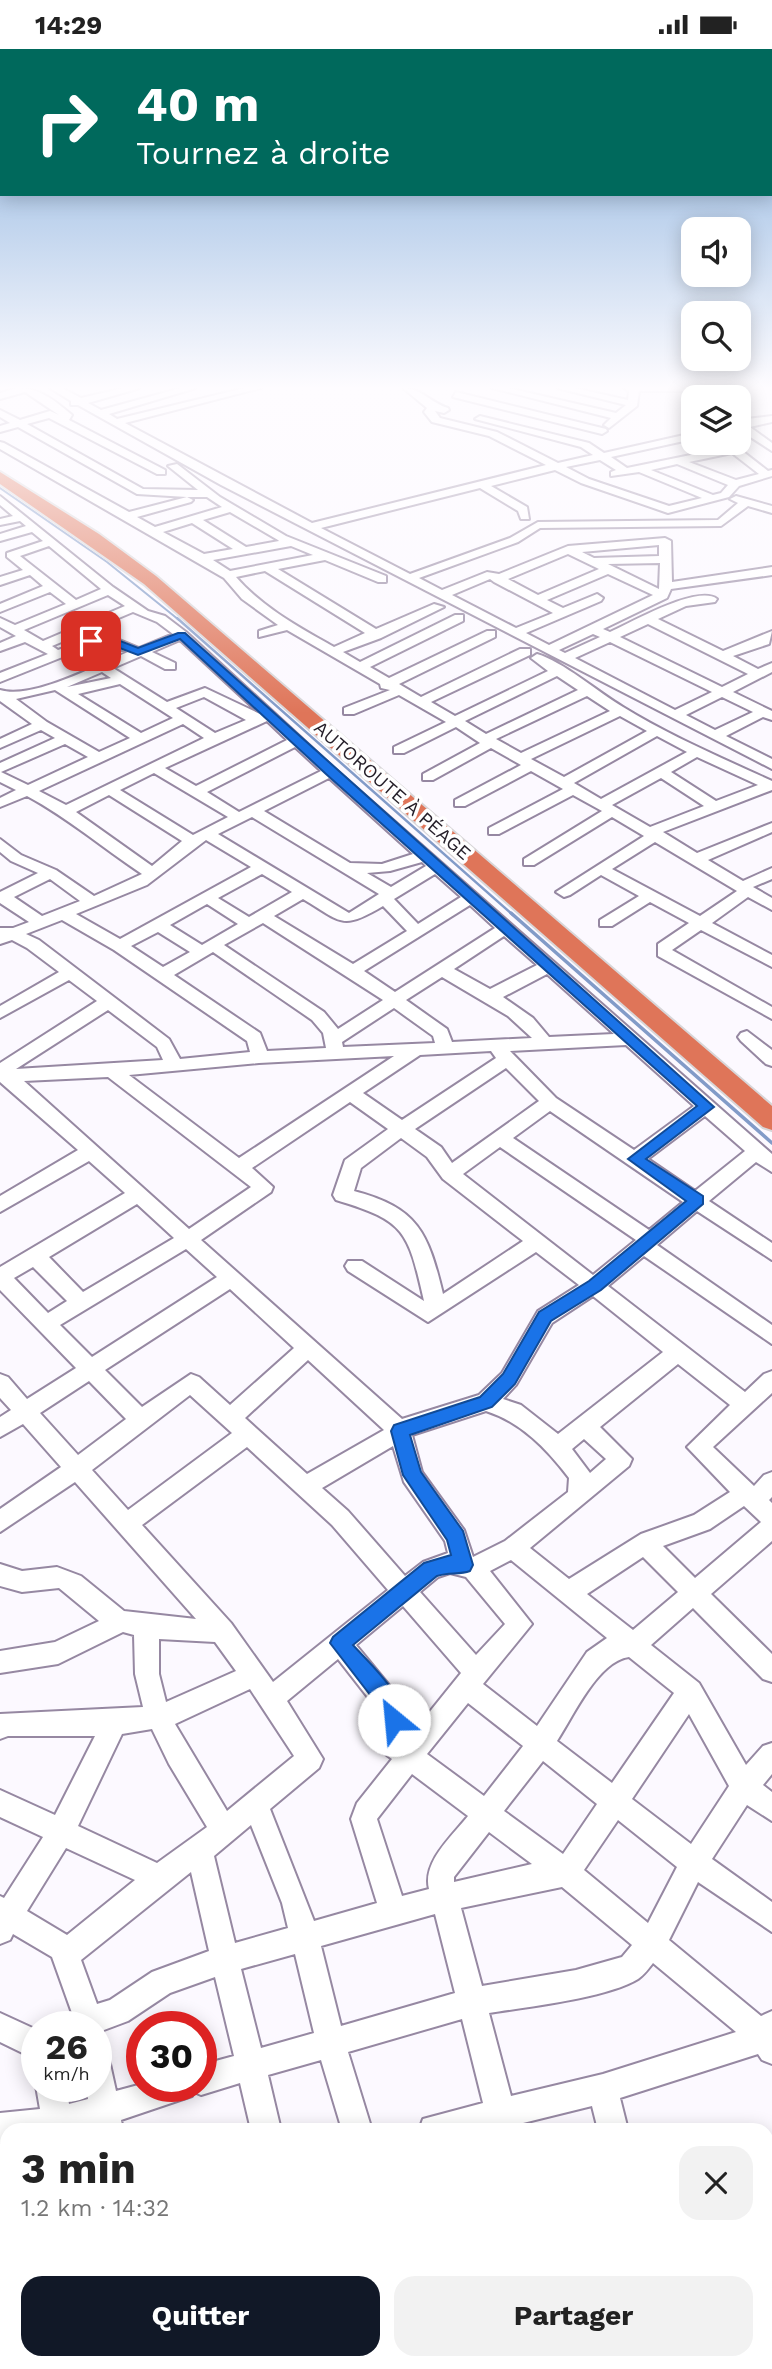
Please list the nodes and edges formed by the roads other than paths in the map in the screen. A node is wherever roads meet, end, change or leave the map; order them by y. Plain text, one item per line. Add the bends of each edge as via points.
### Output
1 (29, 496) edge
2 (45, 496) edge
3 (92, 496) edge
4 (200, 496) edge
5 (212, 496) edge
6 (254, 496) edge
7 (441, 496) edge
8 (501, 496) edge
9 (629, 496) edge
10 (708, 496) edge
11 (720, 496) edge
12 (729, 496) edge
13 (712, 498) junction
14 (116, 499) dead end
15 (1, 500) edge
16 (746, 502) junction
17 (104, 503) junction
18 (231, 508) junction
19 (772, 510) edge
20 (128, 516) junction
21 (525, 517) dead end
22 (192, 519) junction
23 (0, 522) edge
24 (28, 522) junction
25 (311, 527) junction
26 (228, 529) dead end
27 (153, 531) junction
28 (215, 533) junction
29 (0, 538) edge
30 (50, 542) junction
31 (292, 542) junction
32 (568, 550) junction
33 (244, 551) junction
34 (328, 556) junction
35 (5, 557) edge
36 (202, 558) junction
37 (665, 559) junction
38 (592, 561) junction
39 (266, 567) junction
40 (609, 569) junction
41 (31, 571) junction
42 (772, 571) edge
43 (740, 574) junction
44 (228, 575) junction
45 (409, 578) junction
46 (498, 579) junction
47 (0, 582) edge
48 (772, 583) edge
49 (572, 586) junction
50 (51, 587) junction
51 (109, 590) junction
52 (665, 590) junction
53 (6, 592) edge
54 (24, 598) junction
55 (597, 598) junction
56 (538, 599) junction
57 (711, 599) dead end
58 (439, 601) junction
59 (75, 605) junction
60 (134, 607) junction
61 (0, 608) edge
62 (563, 613) junction
63 (626, 613) junction
64 (459, 618) junction
65 (648, 619) junction
66 (0, 622) edge
67 (288, 626) junction
68 (593, 629) junction
69 (20, 633) junction
70 (516, 633) junction
71 (263, 634) dead end
72 (491, 634) junction
73 (182, 635) junction
74 (377, 635) junction
75 (772, 635) edge
76 (610, 637) junction
77 (42, 646) junction
78 (0, 647) edge
79 (549, 650) junction
80 (139, 652) junction
81 (332, 652) junction
82 (525, 652) junction
83 (57, 654) junction
84 (700, 660) junction
85 (562, 664) junction
86 (170, 666) dead end
87 (102, 667) junction
88 (772, 667) edge
89 (358, 668) junction
90 (759, 674) junction
91 (0, 678) edge
92 (122, 680) junction
93 (392, 688) junction
94 (62, 689) junction
95 (589, 691) junction
96 (722, 692) junction
97 (6, 699) edge
98 (419, 703) junction
99 (167, 707) junction
100 (349, 711) dead end
101 (620, 711) junction
102 (768, 714) edge
103 (675, 715) junction
104 (185, 718) junction
105 (262, 718) junction
106 (453, 723) junction
107 (42, 725) junction
108 (657, 731) junction
109 (715, 736) junction
110 (64, 739) junction
111 (139, 739) junction
112 (214, 739) junction
113 (296, 741) junction
114 (487, 741) junction
115 (0, 743) edge
116 (399, 750) dead end
117 (697, 752) junction
118 (98, 757) junction
119 (526, 762) junction
120 (772, 765) edge
121 (0, 768) edge
122 (155, 768) junction
123 (330, 772) junction
124 (661, 772) junction
125 (0, 776) edge
126 (428, 777) dead end
127 (754, 778) junction
128 (569, 786) junction
129 (771, 786) edge
130 (110, 790) junction
131 (196, 792) junction
132 (27, 793) junction
133 (0, 803) edge
134 (460, 803) dead end
135 (608, 807) junction
136 (716, 807) junction
137 (66, 811) junction
138 (245, 813) junction
139 (772, 827) edge
140 (494, 831) dead end
141 (654, 832) junction
142 (199, 837) junction
143 (3, 851) edge
144 (696, 859) junction
145 (432, 860) junction
146 (529, 862) dead end
147 (345, 866) junction
148 (262, 867) junction
149 (601, 869) junction
150 (51, 873) junction
151 (772, 873) edge
152 (153, 874) junction
153 (744, 889) junction
154 (303, 892) junction
155 (564, 892) dead end
156 (387, 895) junction
157 (649, 896) junction
158 (1, 897) edge
159 (472, 897) junction
160 (208, 898) junction
161 (92, 902) junction
162 (772, 905) edge
163 (62, 913) junction
164 (256, 920) junction
165 (40, 922) junction
166 (606, 923) dead end
167 (700, 923) junction
168 (160, 926) junction
169 (506, 927) junction
170 (417, 931) junction
171 (3, 933) edge
172 (120, 946) junction
173 (207, 949) junction
174 (772, 962) edge
175 (550, 966) junction
176 (443, 970) junction
177 (353, 971) junction
178 (69, 974) junction
179 (162, 975) junction
180 (489, 997) junction
181 (392, 1001) junction
182 (108, 1002) junction
183 (0, 1013) edge
184 (772, 1014) edge
185 (747, 1037) dead end
186 (631, 1039) junction
187 (545, 1044) junction
188 (334, 1047) junction
189 (445, 1048) junction
190 (415, 1050) junction
191 (501, 1053) junction
192 (259, 1057) junction
193 (772, 1060) edge
194 (173, 1066) junction
195 (112, 1071) junction
196 (2, 1073) edge
197 (350, 1093) junction
198 (550, 1102) junction
199 (772, 1103) edge
200 (706, 1107) junction
201 (772, 1121) edge
202 (401, 1129) junction
203 (499, 1138) junction
204 (90, 1151) junction
205 (757, 1151) junction
206 (635, 1159) junction
207 (772, 1165) edge
208 (239, 1167) junction
209 (450, 1174) junction
210 (138, 1194) junction
211 (697, 1200) junction
212 (0, 1205) edge
213 (188, 1239) junction
214 (538, 1241) junction
215 (646, 1243) junction
216 (772, 1253) edge
217 (35, 1256) junction
218 (355, 1266) dead end
219 (0, 1277) edge
220 (231, 1278) junction
221 (595, 1285) junction
222 (82, 1303) junction
223 (436, 1308) junction
224 (47, 1323) junction
225 (772, 1336) edge
226 (308, 1348) junction
227 (677, 1353) junction
228 (91, 1369) junction
229 (772, 1380) edge
230 (0, 1384) edge
231 (486, 1402) junction
232 (746, 1405) junction
233 (25, 1411) junction
234 (141, 1420) junction
235 (584, 1426) junction
236 (237, 1427) junction
237 (0, 1428) edge
238 (400, 1431) junction
239 (558, 1447) junction
240 (76, 1469) junction
241 (772, 1482) edge
242 (305, 1487) junction
243 (579, 1496) junction
244 (750, 1497) junction
245 (772, 1518) edge
246 (0, 1522) edge
247 (126, 1524) junction
248 (772, 1527) edge
249 (645, 1545) junction
250 (513, 1548) junction
251 (468, 1567) junction
252 (0, 1574) edge
253 (404, 1591) junction
254 (568, 1593) junction
255 (694, 1593) junction
256 (134, 1623) junction
257 (222, 1631) junction
258 (340, 1643) junction
259 (632, 1645) junction
260 (0, 1662) edge
261 (772, 1671) edge
262 (253, 1675) junction
263 (471, 1679) junction
264 (690, 1692) junction
265 (271, 1699) junction
266 (161, 1716) junction
267 (115, 1721) junction
268 (0, 1727) edge
269 (540, 1744) junction
270 (772, 1755) edge
271 (411, 1758) junction
272 (744, 1787) junction
273 (613, 1800) junction
274 (0, 1803) edge
275 (256, 1804) junction
276 (772, 1808) edge
277 (488, 1814) junction
278 (224, 1830) junction
279 (61, 1832) junction
280 (199, 1851) junction
281 (694, 1863) junction
282 (566, 1873) junction
283 (159, 1878) junction
284 (444, 1898) junction
285 (394, 1912) junction
286 (3, 1918) edge
287 (772, 1918) edge
288 (305, 1939) junction
289 (652, 1943) junction
290 (66, 1954) junction
291 (226, 1959) junction
292 (473, 2002) junction
293 (86, 2011) edge
294 (112, 2014) edge
295 (0, 2027) edge
296 (770, 2037) edge
297 (21, 2038) edge
298 (331, 2045) junction
299 (252, 2064) junction
300 (217, 2075) edge
301 (603, 2089) junction
302 (54, 2102) edge
303 (104, 2102) edge
304 (147, 2102) edge
305 (57, 2119) junction
306 (107, 2120) edge
307 (500, 2122) edge
308 (28, 2123) edge
309 (265, 2123) edge
310 (356, 2123) edge
311 (611, 2123) edge

1 - 201 highway, AUTOROUTE À PÉAGE via 175,601
2 - 199 highway via 174,588
3 - 17 street
4 - 20 street
5 - 18 street
6 - 25 street
7 - 25 street
8 - 21 street via 523,509
9 - 13 street via 668,510
10 - 13 street
11 - 13 street
12 - 16 street
14 - 17 street
15 - 24 street
16 - 19 street
16 - 45 street via 721,523 538,525 514,540
17 - 20 street
18 - 22 street
18 - 31 street via 247,523
20 - 27 street
22 - 27 street
22 - 28 street
23 - 24 street
24 - 29 street
24 - 30 street
25 - 45 street
26 - 28 street
27 - 36 street
28 - 33 street
30 - 35 street
30 - 51 street
31 - 33 street
31 - 34 street
32 - 37 street via 664,541
32 - 38 street
32 - 46 street
33 - 36 street
34 - 39 street
34 - 58 street
35 - 41 street
36 - 44 street
37 - 38 street
37 - 52 street
38 - 40 street
39 - 44 street
39 - 74 street
40 - 49 street
40 - 52 street
41 - 47 street
41 - 50 street
42 - 43 street
43 - 48 street
43 - 52 street
44 - 67 street via 246,596
45 - 58 street
46 - 56 street
46 - 58 street via 491,575
47 - 53 street
49 - 55 street
49 - 56 street
50 - 54 street
50 - 59 street
51 - 59 street
51 - 60 street
52 - 63 street
53 - 54 street
54 - 61 street
55 - 62 street
55 - 63 street
56 - 62 street
57 - 65 street via 683,603
58 - 64 street
58 - 70 street
58 - 74 street
59 - 69 street
60 - 73 street
60 - 77 street
62 - 70 street
63 - 68 street
64 - 72 street
64 - 89 street
65 - 76 street
65 - 84 street
66 - 69 street
67 - 71 street
67 - 81 street
68 - 76 street
68 - 79 street
69 - 77 street
69 - 78 street
70 - 79 street
72 - 82 street
72 - 93 street
73 - 80 street
73 - 105 street
74 - 81 street
75 - 84 street
76 - 84 street
76 - 85 street
77 - 83 street
79 - 85 street
80 - 83 street via 101,638
80 - 86 street
80 - 87 street
81 - 89 street
82 - 85 street
82 - 98 street
83 - 91 street
84 - 90 street
84 - 96 street
85 - 95 street
85 - 103 street
85 - 106 street
87 - 92 street
87 - 94 street
88 - 90 street
89 - 93 street
90 - 96 street
92 - 94 street
92 - 99 street
93 - 98 street
93 - 100 street
94 - 97 street
94 - 111 street
95 - 101 street
95 - 114 street
96 - 102 street
96 - 103 street
97 - 107 street
97 - 115 street via 11,722
98 - 106 street
99 - 104 street
99 - 105 street via 205,692
101 - 108 street
101 - 119 street
102 - 109 street
103 - 109 street
104 - 111 street
104 - 112 street
105 - 112 street
105 - 113 street
106 - 114 street
106 - 116 street
107 - 110 street
107 - 115 street
108 - 117 street
108 - 128 street
109 - 120 street
110 - 118 street
110 - 121 street
111 - 118 street
112 - 122 street
113 - 123 street
113 - 131 street
114 - 119 street
114 - 126 street
117 - 124 street
117 - 127 street
118 - 132 street
119 - 128 street
119 - 134 street
120 - 127 street
122 - 130 street
122 - 131 street
123 - 138 street
123 - 145 street
124 - 135 street
124 - 136 street
125 - 132 street
127 - 129 street
128 - 135 street
128 - 140 street
129 - 136 street
130 - 137 street
130 - 142 street
131 - 138 street
132 - 133 street
132 - 137 street
135 - 141 street
135 - 146 street
136 - 141 street
137 - 152 street
138 - 142 street
138 - 147 street
139 - 144 street
141 - 144 street
141 - 149 street
142 - 148 street
142 - 152 street
143 - 150 street
144 - 153 street
145 - 147 street via 380,870
145 - 156 street
145 - 159 street
147 - 156 street
148 - 154 street
148 - 160 street
149 - 155 street
149 - 157 street
150 - 158 street
150 - 161 street
151 - 153 street
152 - 161 street via 125,891
153 - 162 street
153 - 167 street
154 - 156 street via 346,918
154 - 164 street
156 - 170 street via 402,919
157 - 166 street
157 - 167 street
158 - 165 street
159 - 169 street
159 - 170 street
160 - 164 street
160 - 168 street
161 - 163 street
163 - 165 street
163 - 172 street
164 - 173 street
164 - 177 street
165 - 171 street
167 - 174 street
167 - 184 street via 664,952
168 - 172 street
168 - 173 street
169 - 175 street
169 - 176 street
170 - 177 street
171 - 178 street via 33,944
172 - 179 street
173 - 179 street
173 - 188 street via 318,1016 328,1025
175 - 180 street
175 - 186 street
176 - 180 street
176 - 181 street
177 - 181 street
178 - 182 street
178 - 183 street
179 - 192 street via 254,1037
180 - 187 street via 534,1029
181 - 188 street
181 - 189 street via 441,1034
182 - 194 street via 163,1043
182 - 196 street
185 - 193 street
186 - 187 street
186 - 200 street
187 - 191 street
188 - 190 street
188 - 192 street
189 - 190 street
189 - 191 street
190 - 197 street
191 - 198 street
191 - 202 street
192 - 194 street
194 - 195 street
195 - 196 street
195 - 208 street
196 - 204 street
197 - 202 street
197 - 208 street
198 - 203 street
198 - 206 street
200 - 205 street
200 - 206 street
202 - 209 street via 434,1152
202 - 223 street via 352,1165 343,1195 384,1207 413,1232
203 - 209 street
203 - 215 street
204 - 210 street
204 - 212 street
205 - 207 street
205 - 211 street
206 - 211 street
208 - 213 street via 264,1187
209 - 214 street
210 - 213 street
210 - 217 street
211 - 215 street
211 - 216 street
213 - 220 street
213 - 222 street
214 - 221 street
214 - 223 street
215 - 221 street
215 - 225 street
217 - 219 street
217 - 222 street
218 - 223 street via 428,1314
219 - 224 street
220 - 226 street
220 - 228 street
221 - 227 street
221 - 231 street via 545,1317 509,1379
222 - 224 street
224 - 228 street
226 - 236 street
226 - 238 street
227 - 232 street
227 - 235 street
228 - 233 street
228 - 234 street
229 - 232 street
230 - 233 street
231 - 238 street
231 - 239 street via 513,1411
232 - 244 street via 698,1447
233 - 237 street
233 - 240 street
234 - 236 street via 191,1383
234 - 240 street
235 - 239 street
235 - 243 street via 621,1459
236 - 242 street
236 - 247 street
238 - 242 street
238 - 251 street via 412,1475 456,1537
239 - 243 street via 580,1476
240 - 246 street
240 - 247 street
241 - 244 street
242 - 253 street via 340,1518
243 - 250 street
244 - 245 street
244 - 249 street
247 - 257 street
248 - 255 street
249 - 254 street
249 - 255 street
250 - 251 street
250 - 254 street
251 - 253 street via 450,1563 431,1569
251 - 263 street via 520,1624
252 - 256 street via 11,1581 57,1577 74,1585 101,1611
253 - 258 street
253 - 263 street
254 - 259 street
255 - 259 street
255 - 261 street
256 - 257 street
256 - 260 street via 58,1653
256 - 266 street
257 - 262 street
258 - 265 street
258 - 271 street via 394,1710 394,1720 383,1733 386,1739
259 - 264 street
259 - 269 street via 611,1648 596,1660
262 - 265 street
262 - 266 street
263 - 269 street
263 - 271 street
264 - 272 street
264 - 273 street
265 - 275 street via 310,1759
266 - 267 street
266 - 278 street via 184,1769
267 - 268 street
267 - 279 street
269 - 273 street
269 - 277 street
270 - 272 street
271 - 277 street
271 - 285 street via 364,1819
272 - 276 street
272 - 281 street
273 - 281 street
273 - 282 street
274 - 279 street
275 - 278 street
275 - 288 street via 296,1903
277 - 282 street
277 - 284 street via 443,1870
278 - 280 street
279 - 283 street
279 - 286 street
280 - 283 street
280 - 291 street
281 - 287 street
281 - 289 street
282 - 284 street
282 - 289 street
283 - 290 street
284 - 285 street
284 - 292 street
285 - 288 street
286 - 290 street via 59,1943
288 - 291 street
288 - 298 street
289 - 292 street via 630,1968 576,1984
289 - 296 street
290 - 293 street
291 - 294 street via 162,1982
291 - 299 street
292 - 298 street
292 - 307 street
295 - 297 street
296 - 301 street
298 - 299 street
298 - 310 street
299 - 300 street
299 - 309 street
301 - 307 street
301 - 311 street
302 - 305 street
303 - 306 street
304 - 306 street
305 - 306 street
305 - 308 street

